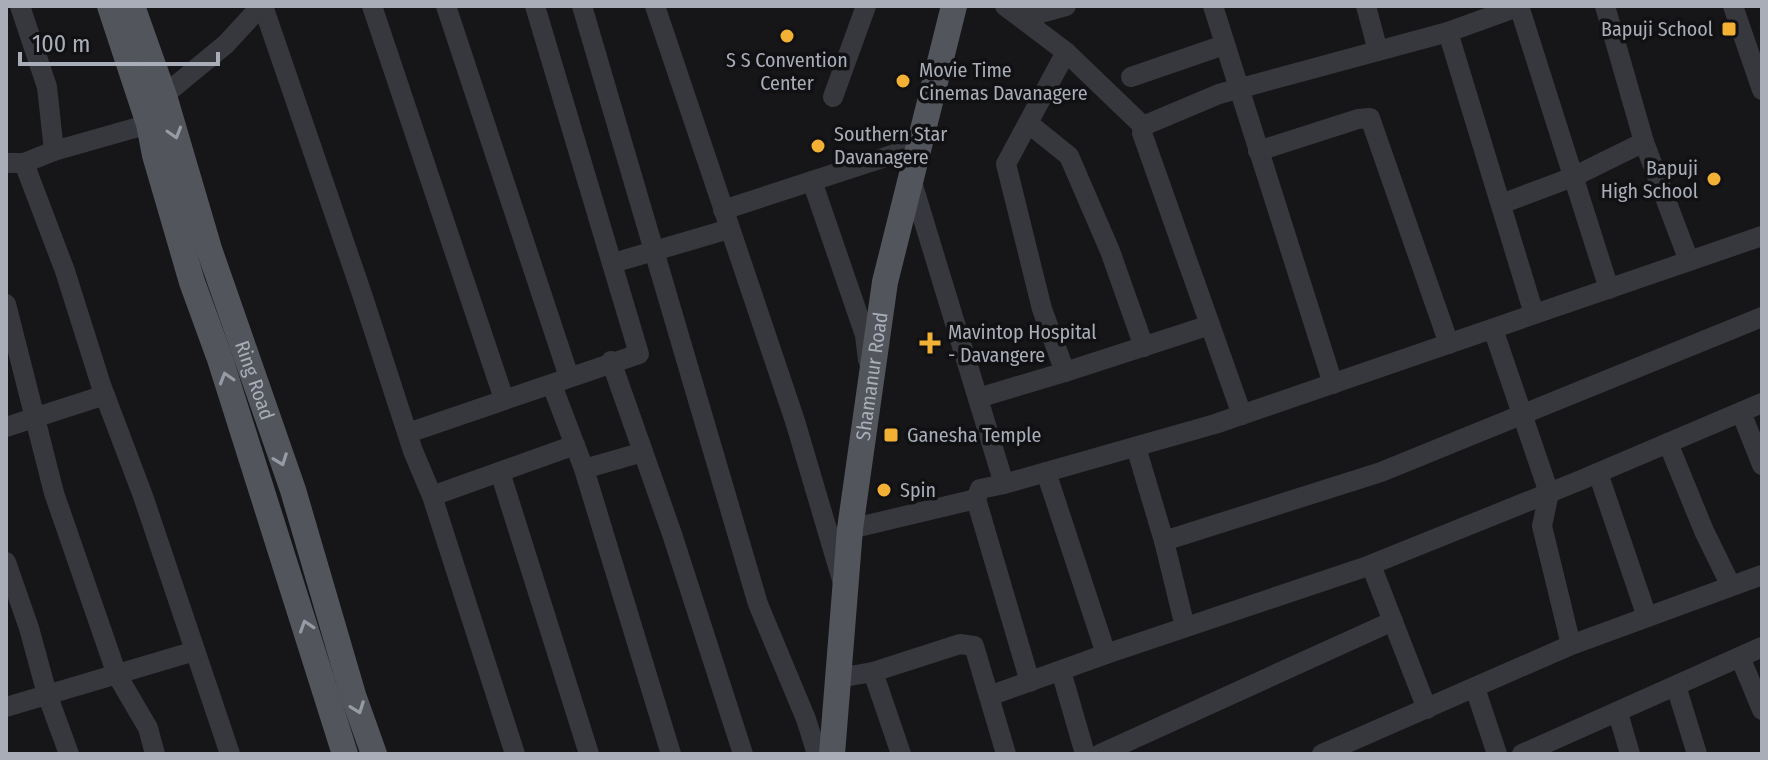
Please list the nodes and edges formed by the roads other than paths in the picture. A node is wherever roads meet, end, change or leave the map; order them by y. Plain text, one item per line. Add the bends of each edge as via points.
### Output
1 (20, 6) edge
2 (110, 6) edge
3 (132, 6) edge
4 (262, 6) edge
5 (372, 6) edge
6 (446, 6) edge
7 (535, 6) edge
8 (582, 6) edge
9 (655, 6) edge
10 (866, 6) edge
11 (954, 6) edge
12 (1066, 6) edge
13 (1213, 6) edge
14 (1366, 6) edge
15 (1519, 6) edge
16 (1605, 6) edge
17 (1738, 8) edge
18 (1013, 12) edge
19 (1448, 32) junction
20 (1224, 45) junction
21 (1762, 45) edge
22 (1378, 51) junction
23 (1066, 52) junction
24 (1131, 77) dead end
25 (1238, 89) junction
26 (1762, 90) edge
27 (164, 96) junction
28 (833, 97) dead end
29 (1028, 123) junction
30 (149, 124) junction
31 (1143, 126) junction
32 (922, 137) junction
33 (1644, 142) junction
34 (54, 151) junction
35 (1258, 151) junction
36 (15, 163) edge
37 (1573, 177) junction
38 (911, 179) junction
39 (812, 181) junction
40 (1501, 204) junction
41 (726, 219) junction
42 (1762, 236) edge
43 (653, 250) junction
44 (1689, 261) junction
45 (613, 263) junction
46 (1609, 289) junction
47 (6, 304) edge
48 (1534, 314) junction
49 (1762, 317) edge
50 (1210, 325) junction
51 (1493, 329) junction
52 (1449, 344) junction
53 (1144, 347) junction
54 (611, 361) junction
55 (1065, 372) junction
56 (561, 381) junction
57 (1333, 384) junction
58 (872, 388) junction
59 (105, 395) junction
60 (978, 398) junction
61 (504, 399) junction
62 (1762, 403) edge
63 (1741, 412) junction
64 (1522, 413) junction
65 (1242, 415) junction
66 (33, 418) junction
67 (6, 427) edge
68 (408, 433) junction
69 (1668, 443) junction
70 (575, 445) junction
71 (1136, 447) junction
72 (643, 452) junction
73 (1762, 465) edge
74 (584, 469) junction
75 (500, 472) junction
76 (1046, 472) junction
77 (1598, 473) junction
78 (1004, 484) junction
79 (1549, 493) junction
80 (432, 496) junction
81 (976, 499) junction
82 (850, 529) junction
83 (1164, 541) junction
84 (6, 562) edge
85 (1371, 565) junction
86 (1762, 575) edge
87 (1731, 586) junction
88 (846, 593) junction
89 (1647, 617) junction
90 (1393, 621) junction
91 (1185, 627) junction
92 (1571, 645) junction
93 (1762, 647) edge
94 (195, 651) junction
95 (1106, 654) junction
96 (1740, 657) junction
97 (1061, 671) junction
98 (873, 672) junction
99 (117, 675) junction
100 (838, 678) junction
101 (1030, 682) junction
102 (1676, 686) junction
103 (1475, 688) junction
104 (47, 694) junction
105 (989, 696) junction
106 (6, 707) edge
107 (1427, 709) junction
108 (1762, 710) edge
109 (1618, 713) junction
110 (1557, 747) edge
111 (69, 754) edge
112 (155, 754) edge
113 (230, 754) edge
114 (345, 754) edge
115 (374, 754) edge
116 (515, 754) edge
117 (589, 754) edge
118 (671, 754) edge
119 (743, 754) edge
120 (817, 754) edge
121 (832, 754) edge
122 (901, 754) edge
123 (1006, 754) edge
124 (1085, 754) edge
125 (1100, 754) edge
126 (1322, 754) edge
127 (1497, 754) edge
128 (1522, 754) edge
129 (1630, 754) edge
130 (1697, 754) edge

1 - 34 street via 47,87
2 - 30 main road, Ring Road
3 - 27 main road, Ring Road
4 - 27 street
4 - 68 street
5 - 61 street
6 - 56 street
7 - 45 street
8 - 43 street
9 - 41 street
10 - 28 street
11 - 32 main road, Shamanur Road
12 - 18 street
13 - 20 street
14 - 22 street
15 - 19 street
15 - 37 street
16 - 33 street
17 - 21 street
17 - 26 street
18 - 23 street
19 - 22 street
19 - 40 street
20 - 24 street
20 - 25 street
22 - 25 street
23 - 29 street
23 - 31 street
25 - 31 street
25 - 35 street
27 - 30 street
27 -> 115 main road, Ring Road
29 - 53 street via 1069,156
29 - 55 street via 1006,164 1042,309
30 - 34 street
114 -> 30 main road, Ring Road via 192,282
31 - 50 street
32 - 38 main road, Shamanur Road
32 - 39 street via 895,154
33 - 37 street
33 - 44 street
34 - 36 street
35 - 52 street via 1370,118
35 - 57 street
36 - 59 street via 65,271
37 - 40 street
37 - 46 street
38 - 58 main road, Shamanur Road via 885,282
38 - 60 street
39 - 41 street
39 - 58 street via 865,335
40 - 48 street
41 - 43 street
41 - 88 street
42 - 44 street
43 - 45 street
43 - 120 street via 758,604
44 - 46 street
45 - 54 street via 639,354
46 - 48 street
47 - 66 street
48 - 51 street
49 - 64 street
50 - 53 street
50 - 65 street
51 - 52 street
51 - 64 street
52 - 57 street
53 - 55 street
54 - 56 street
54 - 72 street
55 - 60 street
56 - 61 street
56 - 70 street
57 - 65 street
58 - 82 main road, Shamanur Road
59 - 66 street
59 - 94 street
60 - 78 street
61 - 68 street
62 - 63 street
63 - 69 street
63 - 73 street
64 - 79 street
64 - 83 street via 1381,472
65 - 71 street
66 - 67 street
66 - 99 street
68 - 80 street
69 - 77 street
69 - 87 street
70 - 74 street
70 - 75 street
71 - 76 street
71 - 83 street
72 - 74 street
72 - 119 street
74 - 118 street
75 - 80 street
75 - 117 street
76 - 78 street
76 - 95 street
77 - 79 street
77 - 89 street
78 - 81 street via 980,489
79 - 85 street
79 - 92 street via 1542,526
80 - 116 street
81 - 82 street
81 - 101 street
82 - 88 main road, Shamanur Road
83 - 91 street
84 - 104 street
85 - 90 street
85 - 91 street
86 - 87 street
87 - 89 street
88 - 100 main road, Shamanur Road
89 - 92 street
90 - 107 street
90 - 125 street
91 - 95 street
92 - 103 street
93 - 96 street
94 - 99 street
94 - 113 street
95 - 97 street
96 - 102 street
96 - 108 street
97 - 101 street
97 - 124 street
98 - 100 street
98 - 105 street via 960,644 974,646
98 - 122 street
99 - 104 street
99 - 112 street via 148,728
100 - 121 main road, Shamanur Road
101 - 105 street
102 - 109 street
102 - 130 street
103 - 107 street
103 - 127 street
104 - 106 street
104 - 111 street
105 - 123 street
107 - 126 street
109 - 110 street
109 - 129 street
110 - 128 street

